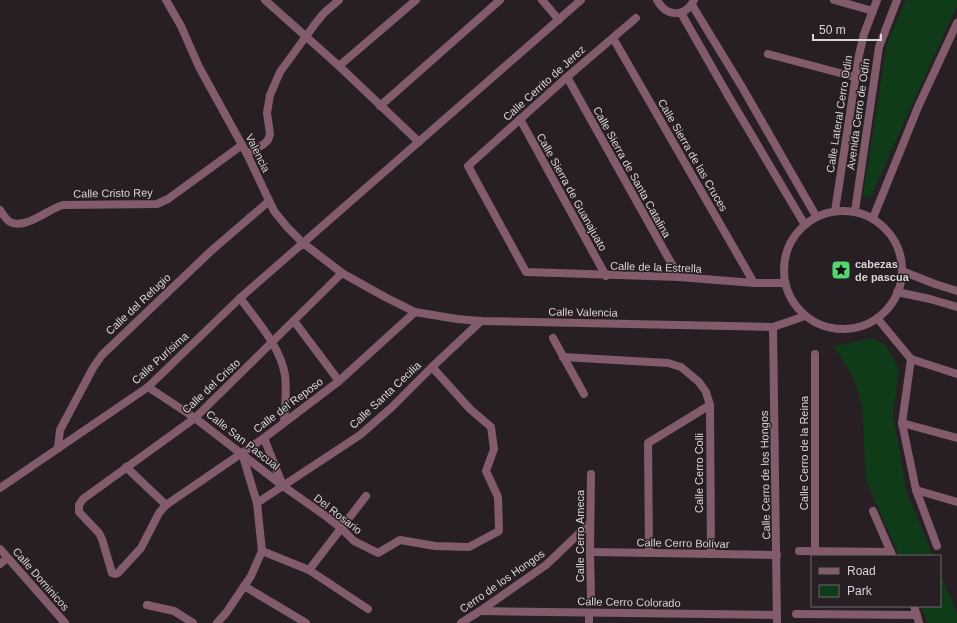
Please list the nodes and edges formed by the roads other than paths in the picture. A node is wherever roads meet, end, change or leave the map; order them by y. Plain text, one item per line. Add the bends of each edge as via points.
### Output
1 (166, 0) edge
2 (265, 0) edge
3 (339, 0) edge
4 (416, 0) edge
5 (500, 0) edge
6 (542, 0) edge
7 (581, 0) edge
8 (657, 0) edge
9 (834, 0) edge
10 (877, 0) edge
11 (897, 0) edge
12 (693, 3) edge
13 (873, 11) junction
14 (681, 13) junction
15 (636, 18) dead end
16 (558, 20) junction
17 (957, 23) edge
18 (306, 36) junction
19 (613, 38) junction
20 (768, 54) dead end
21 (338, 66) junction
22 (567, 77) junction
23 (855, 77) junction
24 (380, 106) junction
25 (520, 119) junction
26 (419, 142) junction
27 (242, 146) junction
28 (247, 154) junction
29 (268, 202) junction
30 (0, 210) edge
31 (835, 210) junction
32 (855, 211) junction
33 (816, 216) junction
34 (873, 218) junction
35 (805, 225) junction
36 (303, 243) junction
37 (902, 271) junction
38 (526, 272) joint
39 (342, 273) junction
40 (606, 276) junction
41 (679, 277) junction
42 (754, 283) junction
43 (785, 283) junction
44 (364, 287) joint
45 (957, 291) edge
46 (897, 292) junction
47 (240, 298) junction
48 (957, 307) edge
49 (415, 312) junction
50 (805, 316) junction
51 (877, 318) junction
52 (294, 321) junction
53 (481, 321) junction
54 (773, 327) junction
55 (552, 338) dead end
56 (272, 342) junction
57 (815, 354) dead end
58 (563, 357) junction
59 (911, 359) junction
60 (432, 367) junction
61 (957, 374) edge
62 (340, 381) junction
63 (148, 386) junction
64 (584, 394) dead end
65 (710, 405) junction
66 (195, 418) junction
67 (284, 422) junction
68 (902, 423) junction
69 (264, 438) junction
70 (957, 438) edge
71 (58, 448) junction
72 (242, 453) junction
73 (126, 467) junction
74 (591, 474) dead end
75 (283, 486) junction
76 (0, 488) edge
77 (916, 490) junction
78 (366, 496) dead end
79 (957, 502) edge
80 (257, 503) junction
81 (166, 505) junction
82 (873, 511) dead end
83 (590, 523) junction
84 (341, 528) junction
85 (937, 546) dead end
86 (0, 549) edge
87 (262, 551) junction
88 (799, 551) dead end
89 (815, 551) junction
90 (590, 552) junction
91 (649, 553) junction
92 (711, 554) junction
93 (892, 554) edge
94 (777, 555) junction
95 (7, 558) junction
96 (0, 564) edge
97 (309, 570) junction
98 (244, 586) junction
99 (591, 598) dead end
100 (147, 605) dead end
101 (914, 607) edge
102 (368, 609) dead end
103 (480, 611) junction
104 (589, 613) junction
105 (796, 614) dead end
106 (777, 619) edge
107 (918, 619) edge
108 (65, 623) edge
109 (193, 623) edge
110 (217, 623) edge
111 (306, 623) edge
112 (461, 623) edge
113 (589, 623) edge

1 - 27 street, Valencia
2 - 18 street
3 - 18 street via 324,13
4 - 21 street
5 - 24 street
6 - 16 street
7 - 16 street, Calle Purísima
8 - 14 street via 662,9 671,13
9 - 13 street
10 - 13 street, Calle Lateral Cerro Odin
11 - 32 street, Avenida Cerro de Odín via 879,47
12 - 14 street
12 - 33 street
13 - 23 street, Calle Lateral Cerro Odin via 864,34
14 - 35 street
15 - 19 street, Calle Cerrito de Jerez
16 - 26 street, Calle Purísima
17 - 34 street via 918,107
18 - 21 street
18 - 28 street via 280,72 270,95 267,113 270,134 268,140
19 - 22 street, Calle Cerrito de Jerez
19 - 42 street, Calle Sierra de las Cruces
20 - 23 street
21 - 24 street
22 - 25 street, Calle Cerrito de Jerez
22 - 41 street, Calle Sierra de Santa Catalina
23 - 31 street, Calle Lateral Cerro Odin
24 - 26 street
25 - 38 street, Calle Cerrito de Jerez via 468,166
25 - 40 street, Calle Sierra de Guanajuato
26 - 36 street, Calle Purísima
27 - 28 street, Valencia
27 - 30 street, Calle Cristo Rey via 168,199 156,204 63,205 27,223 17,224 9,221
28 - 29 street, Valencia
29 - 36 street, Valencia
29 - 71 street, Calle del Refugio via 211,251 102,355 92,368 60,430
31 - 32 street
31 - 33 street
32 - 34 street
33 - 35 street
34 - 37 street via 888,231 898,248
35 - 43 street via 789,244 784,263
36 - 39 street, Valencia
36 - 47 street, Calle Purísima
37 - 45 street
37 - 46 street
38 - 40 street, Calle de la Estrella
39 - 44 street, Valencia
39 - 52 street, Calle del Cristo
40 - 41 street, Calle de la Estrella
41 - 42 street, Calle de la Estrella
42 - 43 street, Calle de la Estrella
43 - 50 street via 792,301
44 - 49 street, Calle Valencia
46 - 48 street
46 - 51 street via 891,304
47 - 56 street
47 - 63 street, Calle Purísima
49 - 53 street, Calle Valencia
49 - 62 street, Calle del Reposo
50 - 51 street via 822,326 841,329 860,327
50 - 54 street, Calle Valencia
51 - 59 street
52 - 56 street, Calle del Cristo
52 - 62 street
53 - 54 street, Calle Valencia
53 - 60 street, Calle Santa Cecilia
54 - 94 street, Calle Cerro de los Hongos
55 - 58 street
56 - 66 street, Calle del Cristo
56 - 67 street via 282,362 285,376
57 - 89 street, Calle Cerro de la Reina
58 - 64 street
58 - 65 street, Calle Cerro Colli via 668,363 682,367 699,382 706,392
59 - 61 street
59 - 68 street
60 - 75 street, Calle Santa Cecilia via 360,435
60 - 84 street, Del Rosario via 491,427 494,449 486,471 498,497 499,531 469,547 435,546 400,540 378,553 354,541
62 - 67 street, Calle del Reposo
63 - 66 street, Calle San Pascual
63 - 71 street, Calle Purísima
65 - 91 street via 648,443
65 - 92 street, Calle Cerro Colli
66 - 72 street, Calle San Pascual
66 - 73 street, Calle del Cristo
67 - 69 street, Calle del Reposo
68 - 70 street
68 - 77 street
69 - 72 street, Calle del Reposo
69 - 75 street
71 - 76 street, Calle Purísima
72 - 75 street, Calle San Pascual
72 - 80 street
72 - 81 street, Calle del Reposo
73 - 81 street
73 - 81 street, Calle del Cristo via 83,499 79,505 79,512 102,539 111,572 118,573 135,556
74 - 83 street, Calle Cerro Ameca
75 - 80 street, Calle Santa Cecilia
75 - 84 street, Del Rosario
77 - 79 street
77 - 85 street
78 - 84 street
80 - 87 street
82 - 93 street
83 - 90 street, Calle Cerro Ameca
83 - 103 street, Cerro de los Hongos via 546,565
84 - 97 street
86 - 95 street, Calle Dominicos
87 - 97 street
87 - 98 street
88 - 89 street
89 - 93 street
90 - 91 street, Calle Cerro Bolívar
90 - 99 street, Calle Cerro Ameca
91 - 92 street, Calle Cerro Bolívar
92 - 94 street, Calle Cerro Bolívar
94 - 106 street, Calle Cerro de los Hongos
95 - 96 street
95 - 108 street, Calle Dominicos
97 - 102 street
98 - 110 street
98 - 111 street
100 - 109 street via 174,611
101 - 107 street
103 - 104 street, Calle Cerro Colorado
103 - 112 street, Cerro de los Hongos
104 - 106 street, Calle Cerro Colorado
104 - 113 street
105 - 107 street

